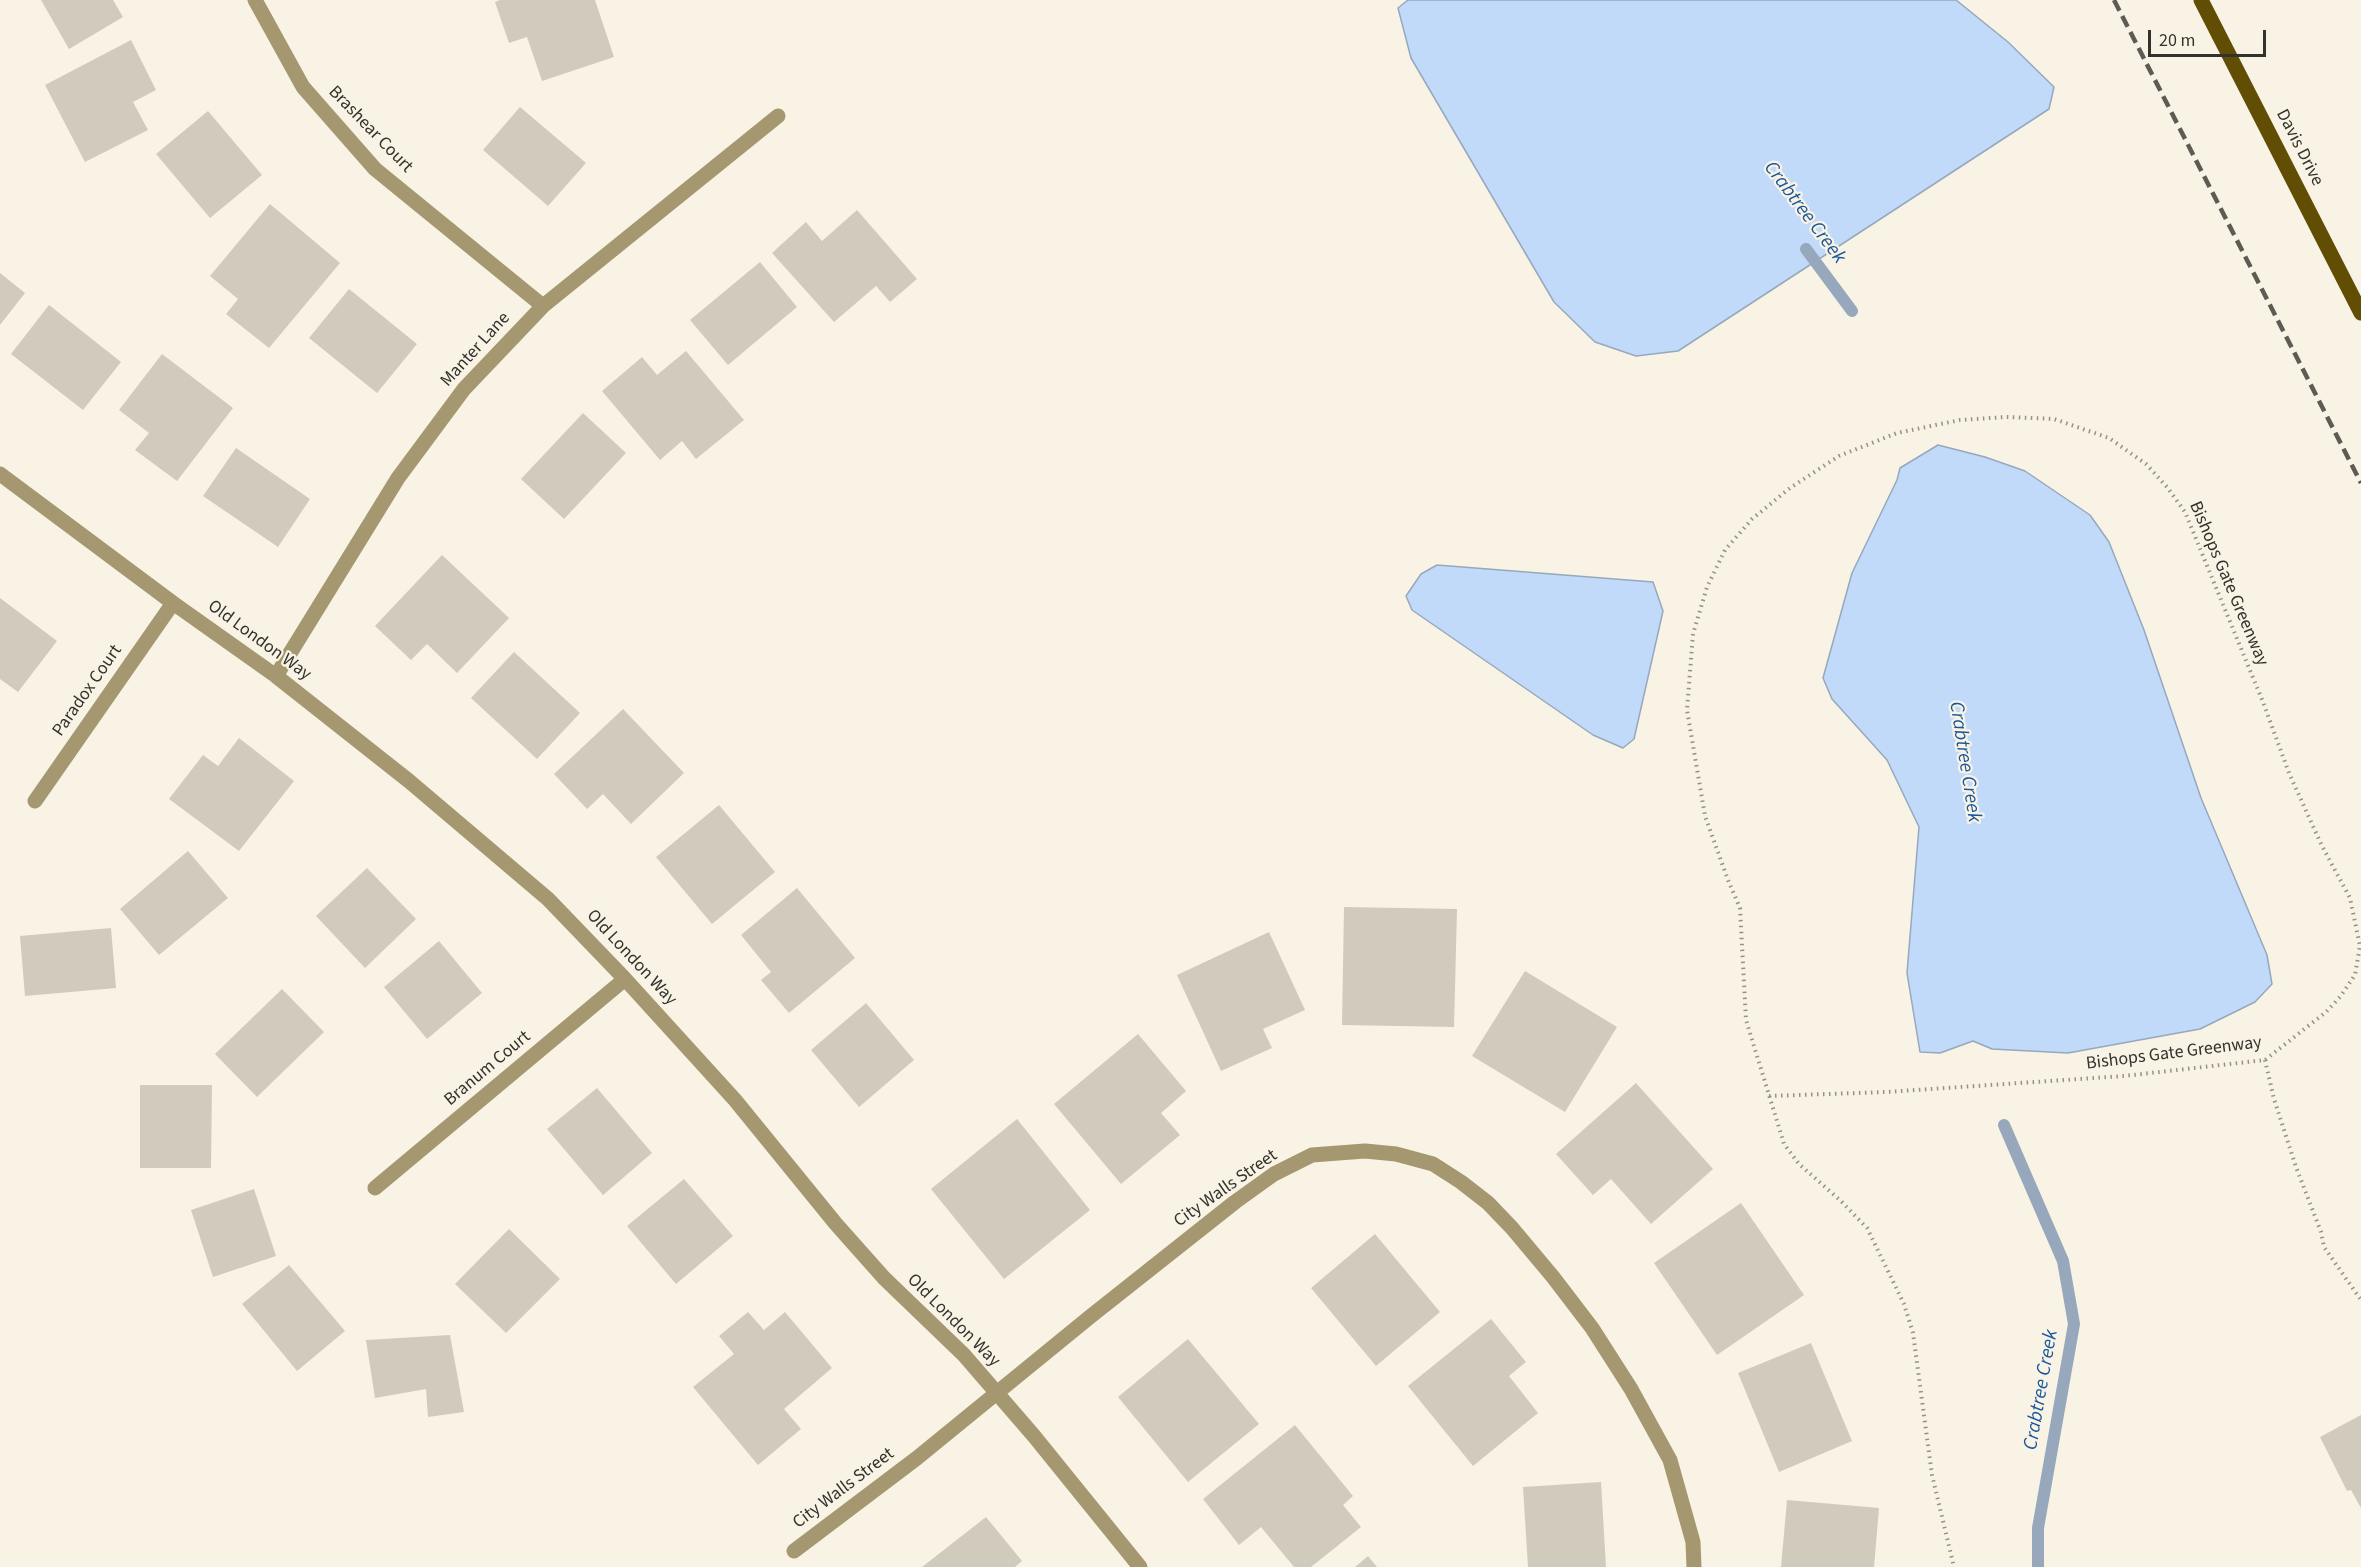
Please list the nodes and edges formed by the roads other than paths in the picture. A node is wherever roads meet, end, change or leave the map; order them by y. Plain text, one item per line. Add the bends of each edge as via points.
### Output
1 (255, 0) edge
2 (2201, 0) edge
3 (778, 116) dead end
4 (543, 306) junction
5 (2361, 313) edge
6 (0, 474) edge
7 (173, 603) junction
8 (276, 676) junction
9 (35, 801) dead end
10 (625, 979) junction
11 (375, 1188) dead end
12 (997, 1394) junction
13 (794, 1551) dead end
14 (1140, 1567) edge
15 (1694, 1567) edge

1 - 4 street, Brashear Court via 303,87 375,169
2 - 5 main road, Davis Drive
3 - 4 street, Manter Lane
4 - 8 street, Manter Lane via 464,389 398,478
6 - 7 street, Old London Way
7 - 8 street, Old London Way
7 - 9 street, Paradox Court
8 - 10 street, Old London Way via 409,781 548,899
10 - 11 street, Branum Court
10 - 12 street, Old London Way via 735,1100 884,1278 964,1355
12 - 13 street, City Walls Street
12 - 14 street, Old London Way
12 - 15 street, City Walls Street via 1274,1174 1312,1155 1365,1150 1396,1154 1433,1164 1488,1203 1592,1328 1670,1460 1693,1542

